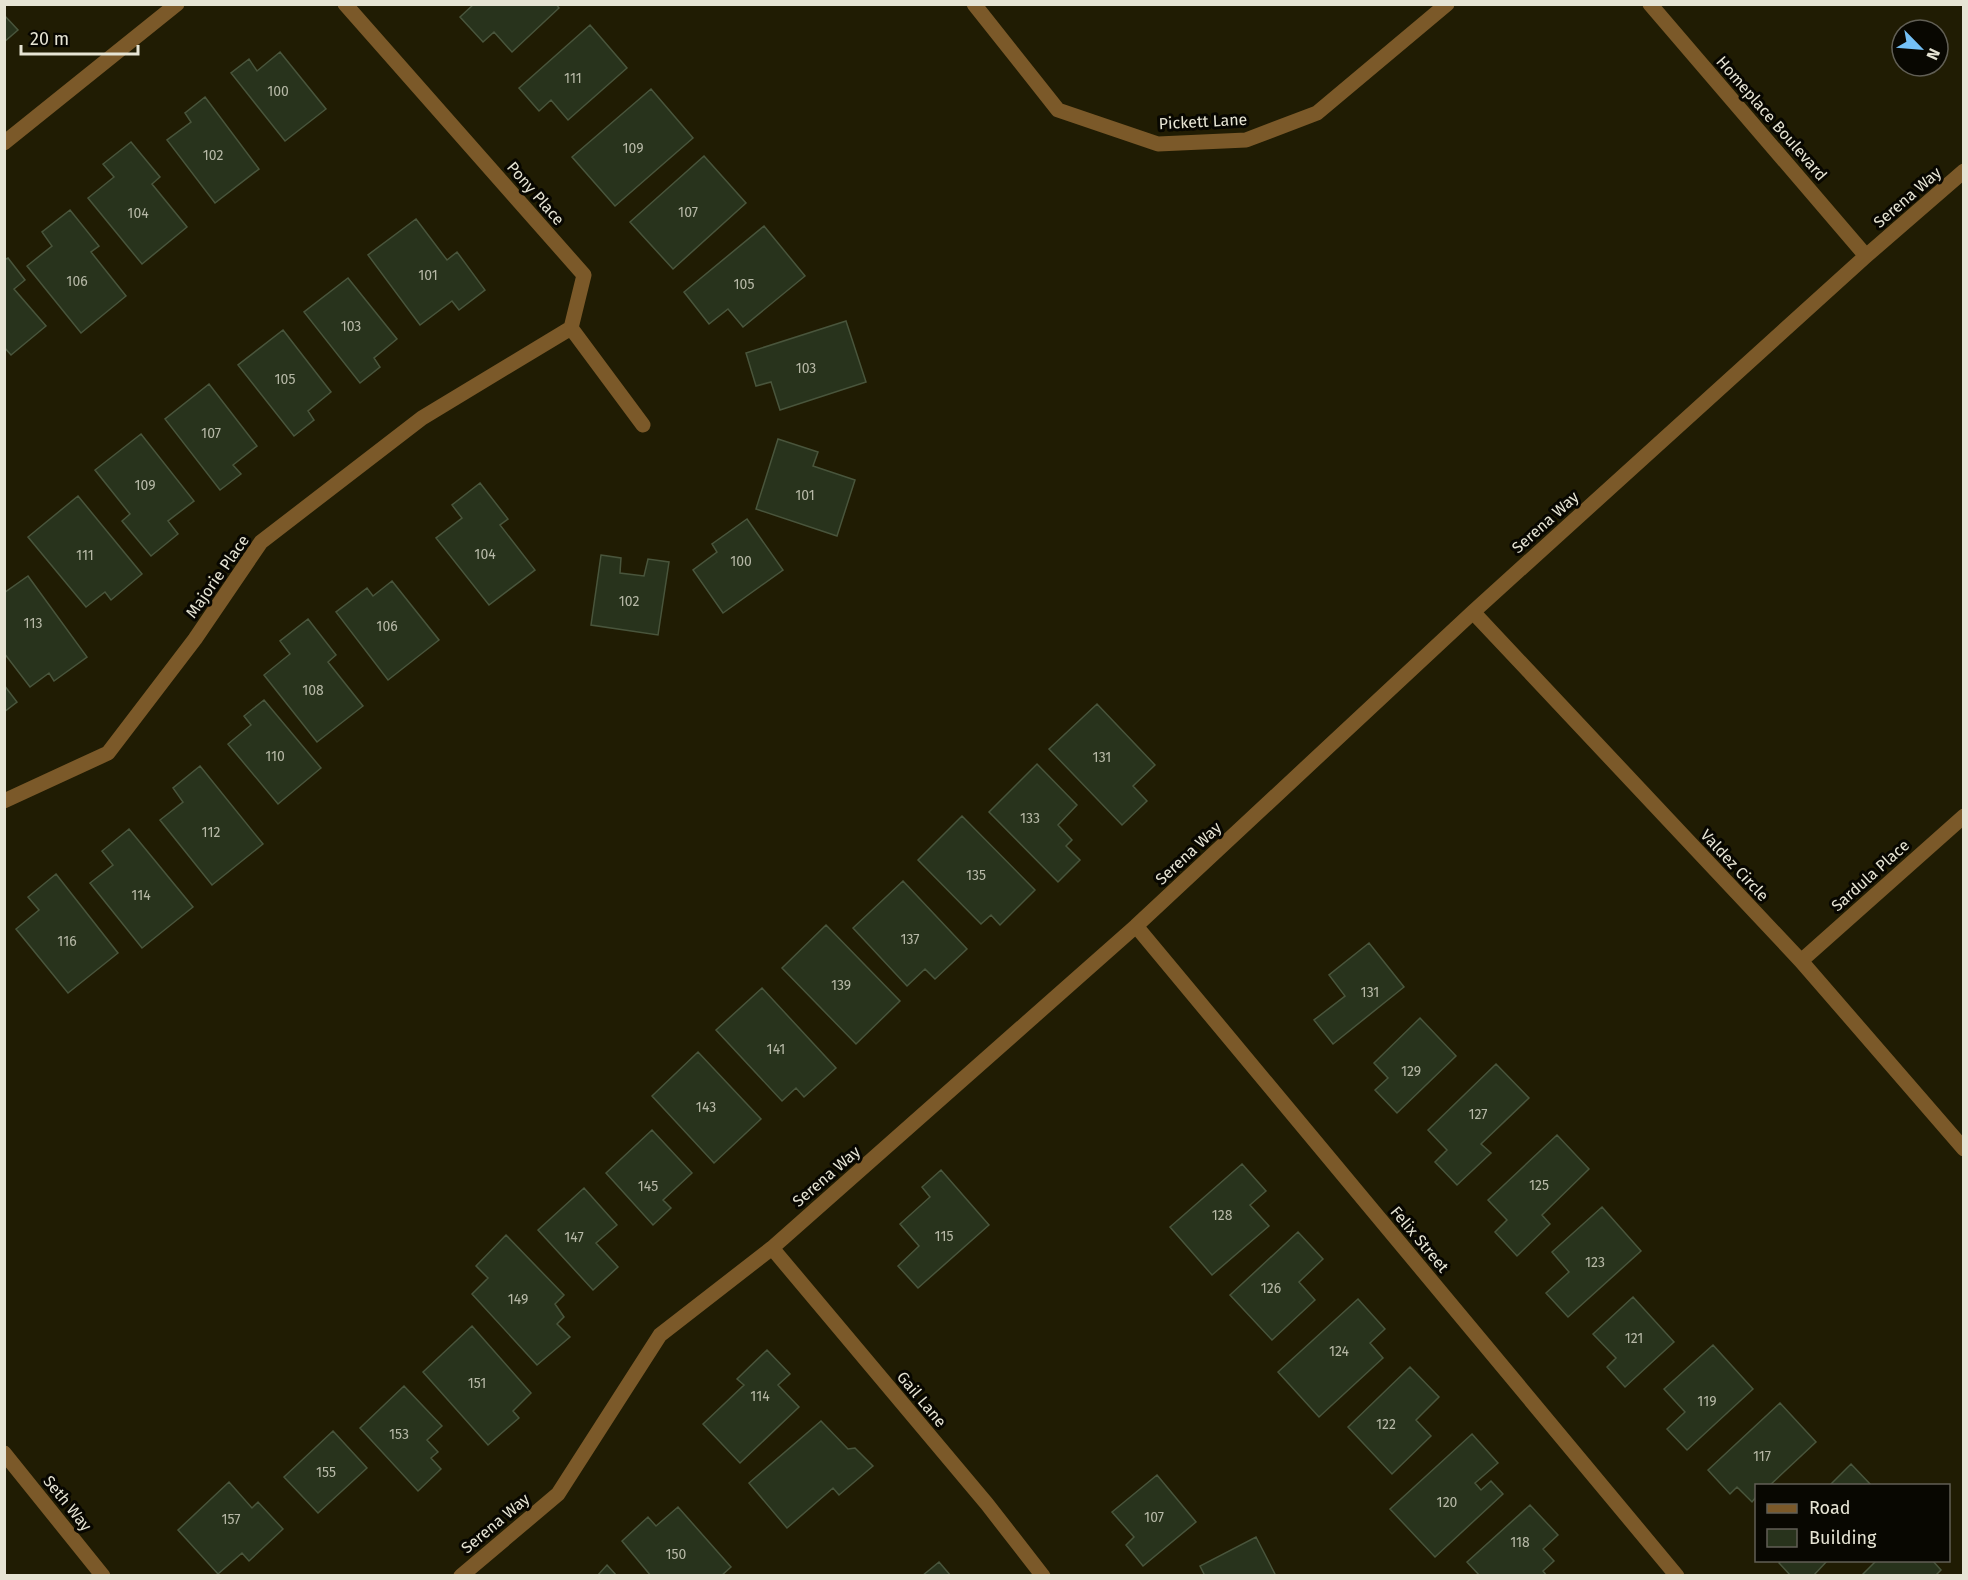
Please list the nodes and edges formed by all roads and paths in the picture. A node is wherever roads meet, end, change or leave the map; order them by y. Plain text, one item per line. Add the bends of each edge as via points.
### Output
1 (177, 4) edge
2 (345, 4) edge
3 (974, 4) edge
4 (1447, 4) edge
5 (1650, 4) edge
6 (4, 143) edge
7 (1964, 171) edge
8 (1866, 256) junction
9 (571, 328) junction
10 (643, 425) dead end
11 (1473, 612) junction
12 (4, 801) edge
13 (1964, 816) edge
14 (1136, 926) junction
15 (1801, 961) junction
16 (1964, 1149) edge
17 (772, 1248) junction
18 (4, 1454) edge
19 (103, 1575) edge
20 (461, 1575) edge
21 (1043, 1575) edge
22 (1677, 1575) edge

1 - 6 street
2 - 9 street, Pony Place via 584,275
3 - 4 street, Pickett Lane via 1058,110 1158,144 1246,140 1317,113
5 - 8 street, Homeplace Boulevard
7 - 8 street, Serena Way
8 - 11 street, Serena Way
9 - 10 street
9 - 12 street, Majorie Place via 422,418 261,542 195,639 108,753
11 - 14 street, Serena Way
11 - 15 street, Valdez Circle
13 - 15 street, Sardula Place
14 - 17 street, Serena Way
14 - 22 street, Felix Street
15 - 16 street, Valdez Circle
17 - 20 street, Serena Way via 660,1335 558,1494
17 - 21 street, Gail Lane
18 - 19 street, Seth Way

